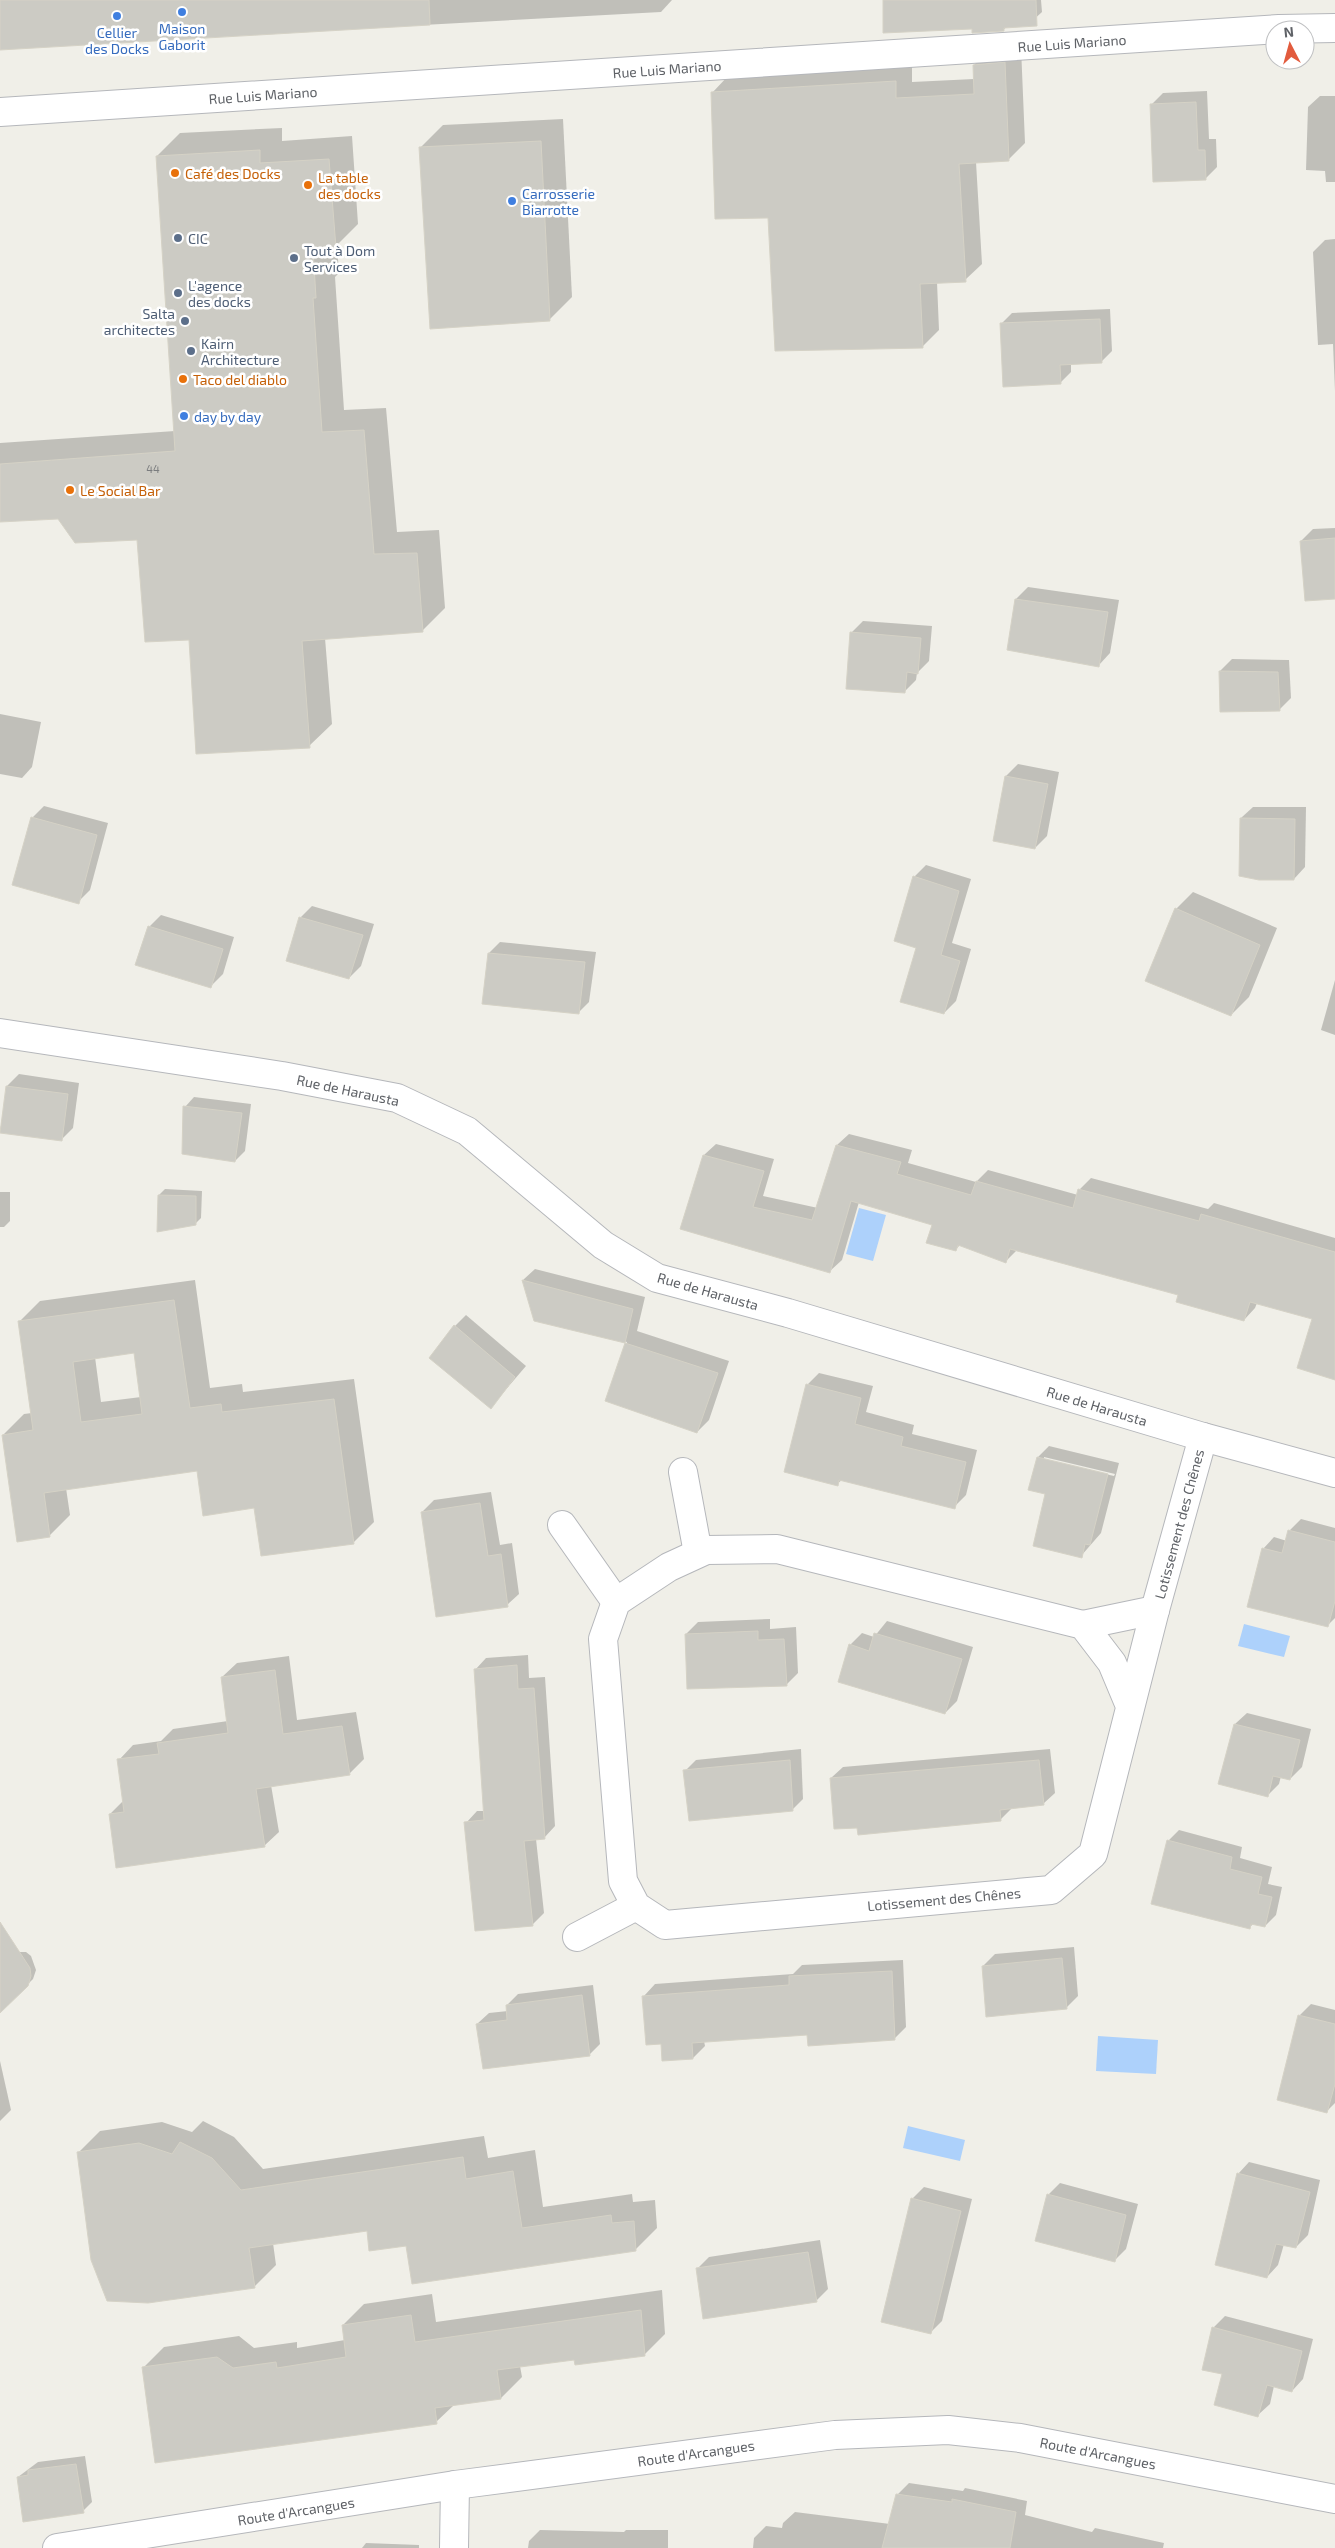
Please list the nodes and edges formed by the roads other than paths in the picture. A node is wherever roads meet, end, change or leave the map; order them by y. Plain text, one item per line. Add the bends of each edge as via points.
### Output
1 (1335, 28) edge
2 (0, 112) edge
3 (0, 1033) edge
4 (1203, 1437) junction
5 (684, 1472) dead end
6 (1335, 1473) edge
7 (562, 1525) dead end
8 (698, 1553) junction
9 (616, 1602) junction
10 (1155, 1610) junction
11 (1083, 1625) junction
12 (1130, 1706) junction
13 (636, 1906) junction
14 (577, 1937) dead end
15 (455, 2485) junction
16 (1332, 2492) edge
17 (144, 2541) edge
18 (57, 2548) edge
19 (454, 2548) edge

1 - 2 street, Rue Luis Mariano via 1279,29
3 - 4 street, Rue de Harausta via 282,1076 397,1098 467,1131 604,1245 657,1278 788,1313
4 - 6 street, Rue de Harausta
4 - 10 street, Lotissement des Chênes
5 - 8 street
7 - 9 street
8 - 9 street, Lotissement des Chênes via 669,1567
8 - 11 street, Lotissement des Chênes via 706,1550 777,1549
9 - 13 street via 603,1639 624,1881
10 - 11 street, Lotissement des Chênes
10 - 12 street, Lotissement des Chênes
11 - 12 street via 1112,1663
12 - 13 street, Lotissement des Chênes via 1093,1854 1051,1890 665,1925
13 - 14 street
15 - 16 street, Route d'Arcangues via 836,2435 948,2430 1020,2438
15 - 17 street, Route d'Arcangues
15 - 19 street
17 - 18 street, Route d'Arcangues

